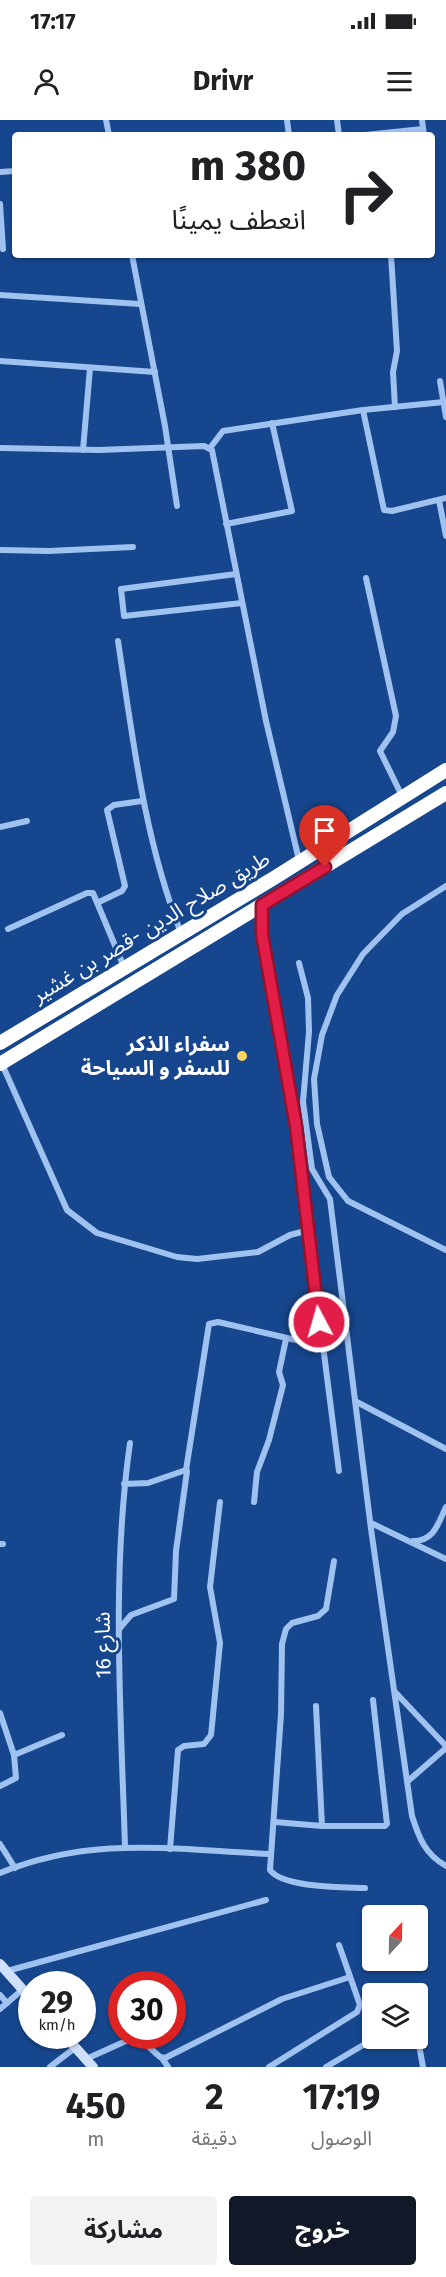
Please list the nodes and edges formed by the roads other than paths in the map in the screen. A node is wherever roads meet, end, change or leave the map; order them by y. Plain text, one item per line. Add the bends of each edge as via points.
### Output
1 (422, 120) edge
2 (423, 132) edge
3 (0, 204) edge
4 (3, 249) dead end
5 (132, 258) edge
6 (391, 258) edge
7 (0, 295) edge
8 (140, 304) junction
9 (0, 361) edge
10 (90, 368) junction
11 (155, 372) junction
12 (440, 381) dead end
13 (444, 402) junction
14 (395, 407) junction
15 (363, 410) junction
16 (446, 417) edge
17 (272, 423) junction
18 (210, 447) junction
19 (0, 448) edge
20 (169, 449) junction
21 (83, 450) junction
22 (442, 499) edge
23 (177, 506) dead end
24 (226, 524) junction
25 (446, 536) edge
26 (133, 547) dead end
27 (0, 550) edge
28 (236, 574) junction
29 (366, 578) dead end
30 (242, 603) junction
31 (118, 641) dead end
32 (446, 770) edge
33 (446, 793) edge
34 (403, 797) junction
35 (142, 801) junction
36 (27, 821) dead end
37 (0, 828) edge
38 (296, 862) junction
39 (305, 880) junction
40 (446, 886) edge
41 (243, 896) junction
42 (99, 902) junction
43 (258, 908) junction
44 (8, 929) dead end
45 (181, 933) junction
46 (299, 963) dead end
47 (124, 967) junction
48 (0, 1043) edge
49 (1, 1063) edge
50 (309, 1230) junction
51 (446, 1250) edge
52 (285, 1339) junction
53 (321, 1346) junction
54 (355, 1401) junction
55 (130, 1443) dead end
56 (446, 1449) edge
57 (187, 1467) junction
58 (339, 1471) dead end
59 (124, 1484) junction
60 (220, 1502) dead end
61 (254, 1502) dead end
62 (446, 1507) edge
63 (370, 1523) junction
64 (409, 1541) junction
65 (446, 1559) edge
66 (334, 1561) dead end
67 (120, 1629) junction
68 (395, 1692) junction
69 (373, 1700) dead end
70 (316, 1706) dead end
71 (0, 1713) edge
72 (62, 1735) dead end
73 (446, 1747) edge
74 (14, 1755) junction
75 (408, 1781) junction
76 (0, 1786) edge
77 (275, 1822) junction
78 (322, 1826) junction
79 (0, 1844) edge
80 (125, 1847) junction
81 (170, 1849) junction
82 (271, 1854) junction
83 (446, 1866) edge
84 (15, 1868) junction
85 (0, 1873) edge
86 (365, 1888) dead end
87 (266, 1900) dead end
88 (339, 1945) dead end
89 (4, 1968) edge
90 (350, 1977) junction
91 (18, 1985) edge
92 (18, 1993) edge
93 (0, 1995) edge
94 (7, 2003) junction
95 (0, 2009) edge
96 (362, 2046) edge
97 (75, 2049) edge
98 (77, 2049) edge
99 (420, 2049) edge
100 (162, 2058) junction
101 (90, 2063) edge
102 (50, 2067) edge
103 (168, 2067) edge
104 (269, 2067) edge
105 (327, 2067) edge
106 (423, 2067) edge

1 - 2 street
3 - 4 street
5 - 8 street
6 - 14 street via 397,351 393,372
7 - 8 street
8 - 11 street
9 - 10 street
10 - 11 street
10 - 21 street
11 - 20 street
12 - 13 street
13 - 14 street
13 - 16 street
14 - 15 street
15 - 17 street
15 - 22 street via 384,510 392,512
17 - 18 street via 223,431
17 - 24 street via 292,511
18 - 20 street
18 - 24 street
19 - 21 street
20 - 21 street
20 - 23 street
22 - 25 street
24 - 28 street
26 - 27 street
28 - 30 street
28 - 30 street via 121,589 124,616
29 - 34 street via 396,716 393,732 380,751
30 - 38 street
31 - 35 street
32 - 34 highway, طريق صلاح الدين -قصر بن غشير
33 - 39 highway
34 - 38 highway, طريق صلاح الدين -قصر بن غشير
35 - 42 street via 114,805 107,810 124,886 122,891
35 - 45 street via 166,893
36 - 37 street
38 - 39 highway via 290,874
38 - 41 highway, طريق صلاح الدين -قصر بن غشير
39 - 43 highway
40 - 51 street via 402,914 363,954 337,995 322,1035 314,1079 317,1124 329,1177 348,1202
41 - 43 highway via 254,898
41 - 45 highway, طريق صلاح الدين -قصر بن غشير
42 - 44 street via 95,894 87,893
42 - 47 street
43 - 49 highway
43 - 50 street via 296,1126
45 - 47 highway, طريق صلاح الدين -قصر بن غشير
46 - 54 street via 308,998 309,1032 303,1102 312,1169 330,1199
47 - 48 highway, طريق صلاح الدين -قصر بن غشير
49 - 50 street via 67,1210 97,1233 177,1257 197,1259 258,1252
50 - 53 street
52 - 53 street
52 - 57 street via 218,1322 209,1324
52 - 61 street via 279,1372 283,1385 257,1472
53 - 58 street
54 - 56 street
54 - 63 street
55 - 59 street, شارع 16
57 - 59 street via 184,1472 148,1484
57 - 67 street via 174,1599 131,1615
59 - 67 street, شارع 16
60 - 81 street via 210,1587 220,1643 213,1725 204,1744 178,1750
62 - 64 street via 431,1537
63 - 64 street
63 - 68 street
64 - 65 street
66 - 77 street via 326,1609 318,1616 292,1623 283,1635
67 - 80 street, شارع 16
68 - 73 street
68 - 75 street
69 - 78 street via 388,1821 381,1826
70 - 78 street
71 - 74 street
72 - 74 street
73 - 75 street
74 - 76 street via 16,1779
75 - 83 street via 420,1842
77 - 78 street
77 - 82 street
79 - 84 street
80 - 81 street
80 - 84 street via 64,1854
81 - 82 street
82 - 86 street via 270,1870 279,1877 322,1887
84 - 85 street
87 - 89 street
88 - 90 street
89 - 91 street
90 - 100 street via 282,1999
90 - 104 street via 360,2005 355,2016
92 - 94 street
93 - 94 street
94 - 95 street
96 - 105 street
97 - 102 street
98 - 101 street
99 - 106 street
100 - 101 street via 137,2037
100 - 103 street

